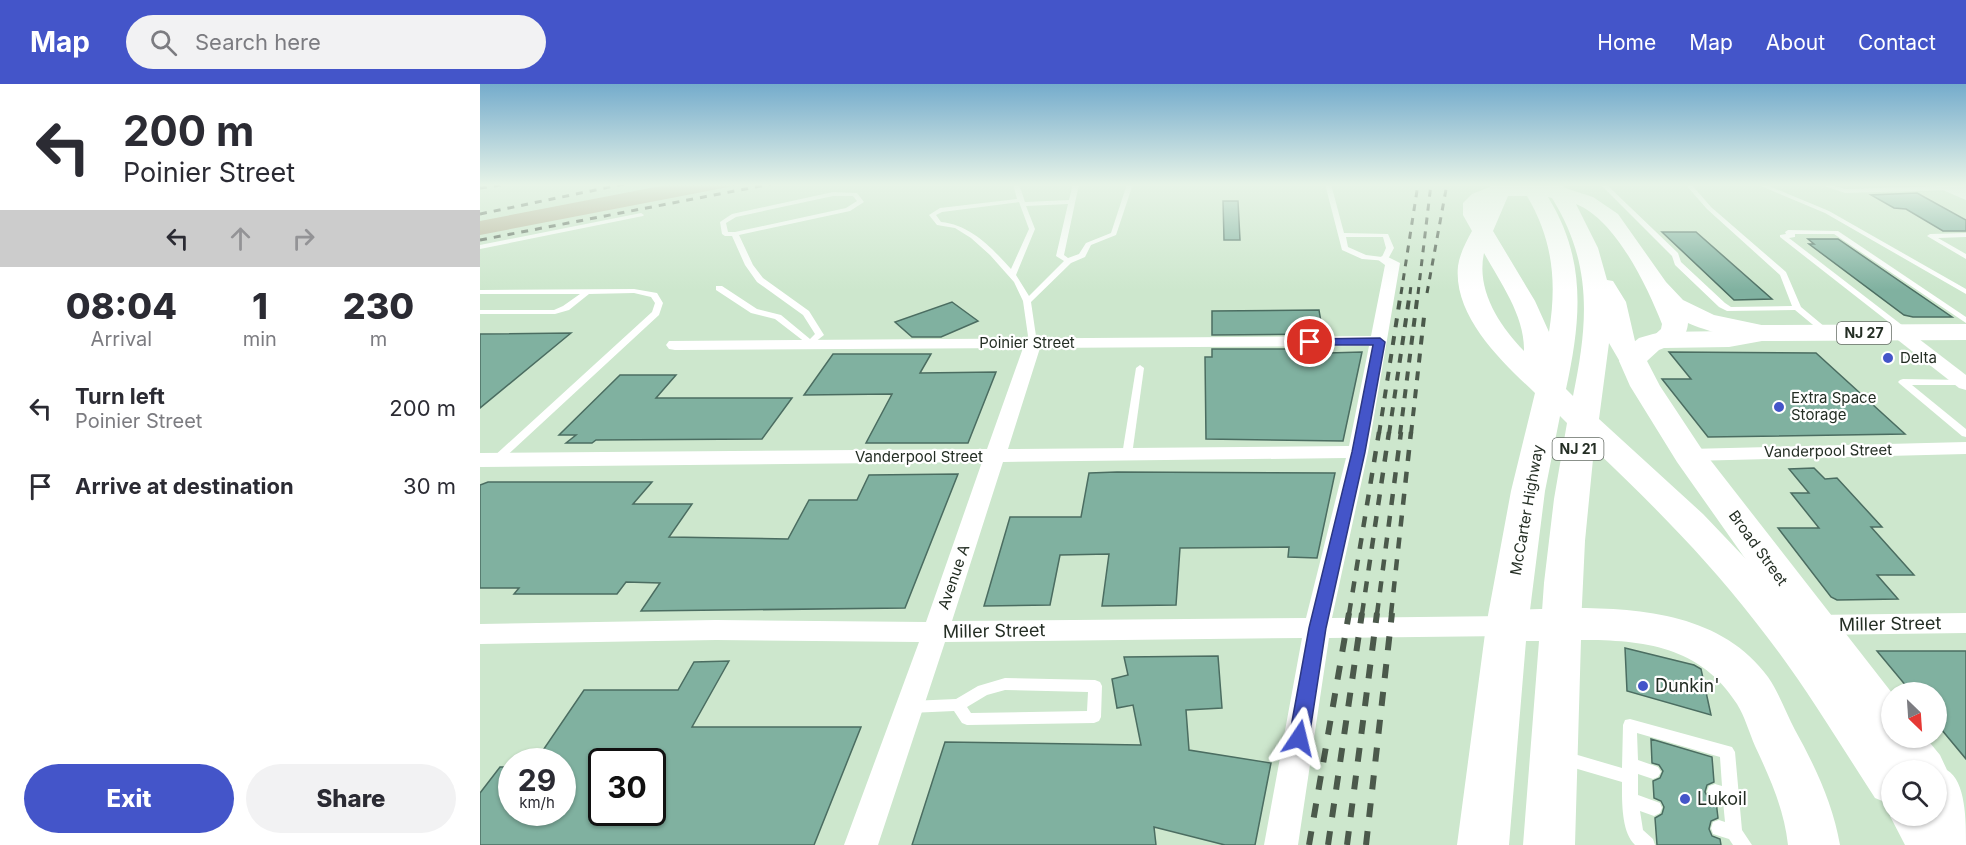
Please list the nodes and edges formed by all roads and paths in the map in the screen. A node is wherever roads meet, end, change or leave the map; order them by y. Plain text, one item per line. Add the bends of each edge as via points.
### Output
1 (1562, 219) joint
2 (617, 220) edge
3 (726, 220) edge
4 (803, 220) edge
5 (936, 220) edge
6 (1028, 220) edge
7 (1068, 220) edge
8 (1119, 220) edge
9 (1338, 220) edge
10 (1476, 220) edge
11 (1487, 220) edge
12 (1612, 220) edge
13 (1639, 220) edge
14 (1722, 220) edge
15 (1840, 220) edge
16 (735, 234) junction
17 (1342, 235) junction
18 (1966, 235) edge
19 (480, 247) edge
20 (1966, 257) edge
21 (1384, 259) junction
22 (1068, 261) junction
23 (1594, 273) junction
24 (1013, 274) junction
25 (719, 288) dead end
26 (588, 291) junction
27 (480, 292) edge
28 (1966, 292) edge
29 (1663, 296) junction
30 (1027, 302) junction
31 (1797, 308) junction
32 (480, 312) edge
33 (1966, 321) edge
34 (1761, 333) junction
35 (1827, 333) junction
36 (1904, 333) junction
37 (1966, 333) edge
38 (1662, 340) junction
39 (1380, 342) junction
40 (1033, 343) junction
41 (810, 344) junction
42 (675, 345) dead end
43 (1634, 361) junction
44 (1140, 368) dead end
45 (1554, 376) junction
46 (1965, 383) edge
47 (1966, 434) edge
48 (1966, 448) edge
49 (1358, 452) junction
50 (1127, 455) junction
51 (1689, 455) junction
52 (994, 457) junction
53 (488, 460) edge
54 (1966, 623) edge
55 (1561, 625) junction
56 (1814, 625) junction
57 (1508, 626) junction
58 (1317, 628) junction
59 (935, 632) junction
60 (480, 634) edge
61 (958, 705) junction
62 (910, 707) junction
63 (1881, 714) edge
64 (1906, 748) edge
65 (1552, 754) junction
66 (1915, 760) edge
67 (1881, 766) edge
68 (1630, 771) junction
69 (1653, 772) dead end
70 (1715, 791) dead end
71 (1731, 796) junction
72 (1630, 800) junction
73 (1947, 804) edge
74 (1654, 808) dead end
75 (1922, 826) edge
76 (1966, 829) edge
77 (1732, 835) edge
78 (861, 845) edge
79 (1281, 845) edge
80 (1484, 845) edge
81 (1549, 845) edge
82 (1647, 845) edge
83 (1814, 845) edge
84 (1936, 845) edge

1 - 23 main road, McCarter Highway / NJ 21 via 1583,235
1 - 45 main road, McCarter Highway / NJ 21 via 1559,243 1565,271 1564,308
2 - 19 lane
3 - 16 lane via 723,222 725,234
4 - 16 lane
5 - 24 lane via 939,224 959,227
6 - 24 lane via 1032,229
7 - 22 lane via 1060,256
8 - 22 lane via 1114,234 1088,244 1082,255
9 - 17 lane
10 - 45 main road via 1523,301 1538,337 1538,351
11 - 67 main road via 1469,263 1470,278 1475,297 1501,340 1670,502 1752,590 1797,646
12 - 29 main road
13 - 31 lane via 1722,305 1737,310
14 - 31 lane via 1783,274
15 - 28 lane
16 - 41 lane via 760,280 807,314 820,335
17 - 21 lane via 1345,248 1365,257
17 - 21 lane via 1386,235 1390,248
18 - 20 lane via 1930,236
21 - 39 street via 1393,263
22 - 30 lane
23 - 43 main road, Broad Street via 1614,301 1626,354
23 - 55 main road, McCarter Highway / NJ 21 via 1597,311 1593,356 1571,506
24 - 30 lane
25 - 41 lane via 754,311 778,318
26 - 27 lane
26 - 32 lane via 555,312
26 - 53 lane via 654,295 660,308
29 - 34 main road via 1696,317
29 - 38 main road via 1675,324 1674,332
30 - 40 lane
31 - 35 lane
33 - 36 lane via 1836,232 1788,232 1793,236 1782,236
34 - 35 main road, NJ 27
34 - 38 main road, NJ 27 via 1729,339
35 - 36 main road, NJ 27
36 - 37 main road, NJ 27
36 - 46 street
38 - 43 main road via 1648,344
39 - 40 street, Poinier Street
39 - 49 street
40 - 41 street, Poinier Street
40 - 52 street, Avenue A
41 - 42 street, Poinier Street
43 - 51 main road, Broad Street via 1645,386
44 - 50 lane
45 - 57 main road, McCarter Highway / NJ 21 via 1537,448
46 - 47 lane via 1904,382
48 - 51 street, Vanderpool Street
49 - 50 street, Vanderpool Street
49 - 58 street
50 - 52 street, Vanderpool Street
51 - 56 main road, Broad Street
52 - 53 street, Vanderpool Street
52 - 59 street, Avenue A
54 - 56 street, Miller Street
55 - 57 main road
55 - 65 main road, McCarter Highway / NJ 21
55 - 83 main road via 1626,624 1669,631 1711,650 1733,668 1751,689 1789,766
56 - 63 main road, Broad Street
57 - 58 street, Miller Street
57 - 80 main road, McCarter Highway / NJ 21
58 - 59 street, Miller Street
58 - 79 street
59 - 60 street, Miller Street
59 - 62 street, Avenue A
61 - 61 lane via 983,690 1005,684 1095,686 1094,717 967,719
61 - 62 lane
62 - 78 street, Avenue A
64 - 66 main road
65 - 68 lane
65 - 81 main road, McCarter Highway / NJ 21
68 - 69 lane
68 - 71 lane via 1630,725 1727,752
68 - 72 lane
70 - 71 lane
71 - 77 lane
72 - 74 lane
72 - 82 lane via 1635,834
73 - 76 main road
75 - 84 main road

